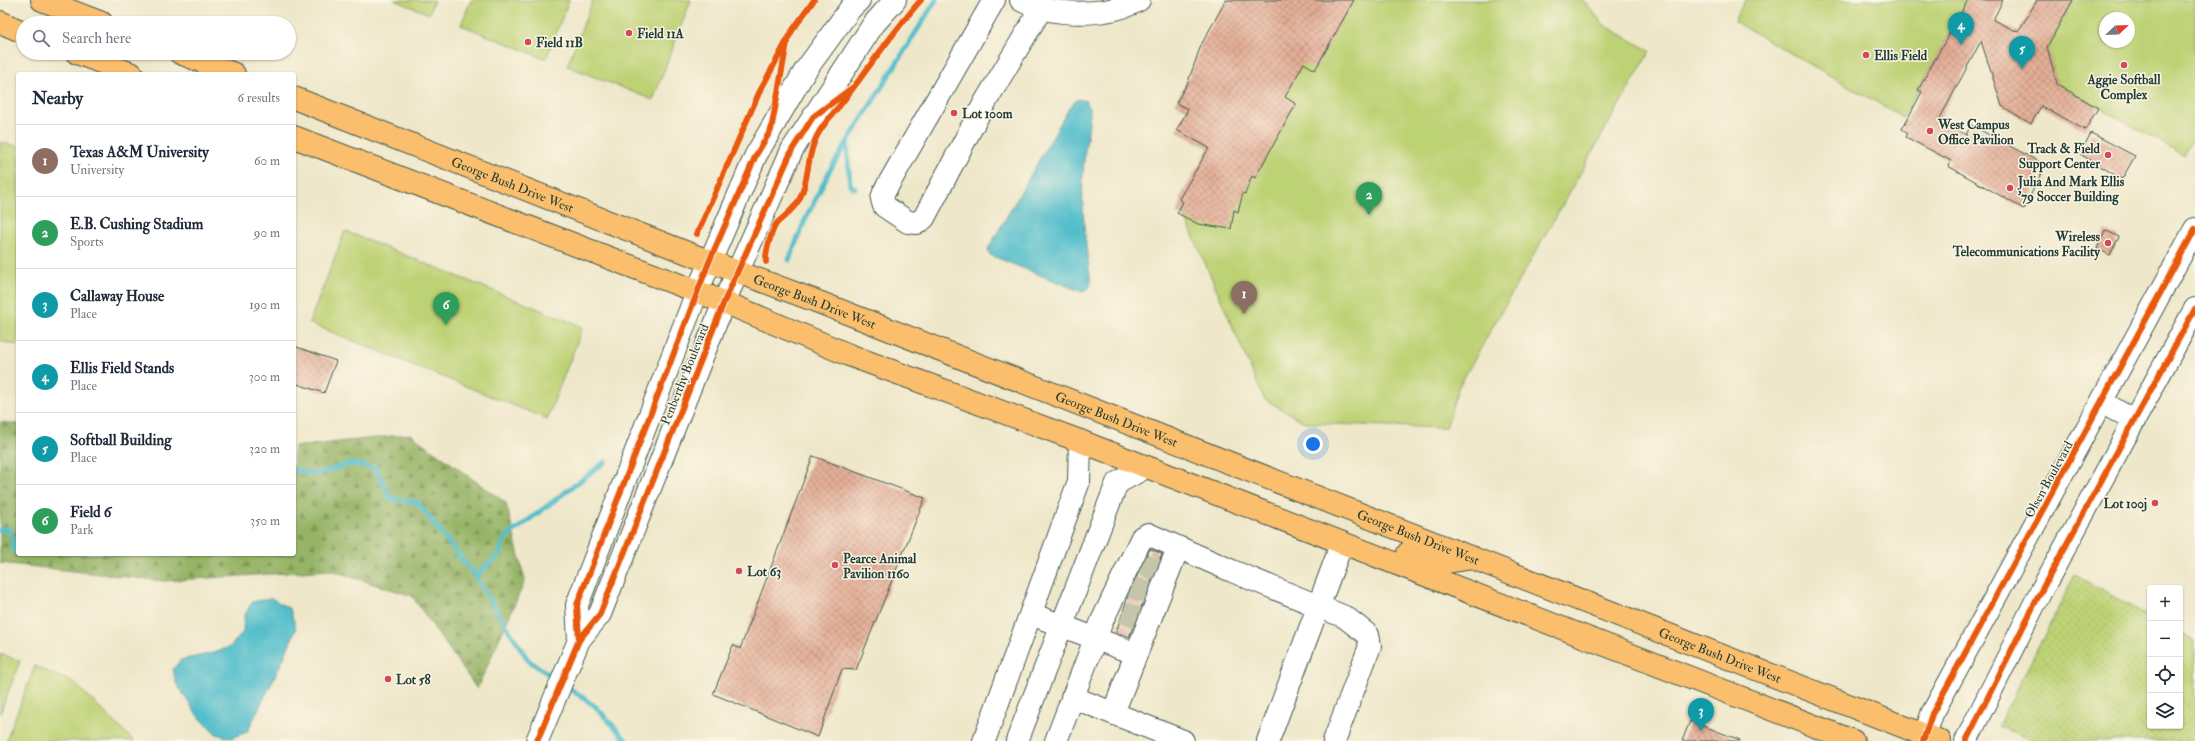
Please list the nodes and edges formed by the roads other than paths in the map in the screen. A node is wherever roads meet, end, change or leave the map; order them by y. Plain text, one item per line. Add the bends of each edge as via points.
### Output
1 (42, 0) edge
2 (859, 0) edge
3 (895, 0) edge
4 (994, 0) edge
5 (1021, 0) edge
6 (1139, 0) edge
7 (1050, 6) edge
8 (84, 16) edge
9 (0, 22) edge
10 (16, 29) edge
11 (95, 60) edge
12 (198, 60) edge
13 (127, 72) edge
14 (229, 72) edge
15 (296, 99) edge
16 (296, 138) edge
17 (2195, 229) edge
18 (709, 262) junction
19 (738, 273) junction
20 (697, 292) junction
21 (724, 302) junction
22 (2195, 309) edge
23 (2102, 402) junction
24 (2134, 421) junction
25 (1080, 442) junction
26 (1146, 467) junction
27 (1342, 543) junction
28 (1178, 548) junction
29 (1474, 557) junction
30 (1149, 567) junction
31 (1140, 590) junction
32 (1318, 606) junction
33 (1031, 614) junction
34 (1130, 614) junction
35 (1062, 626) junction
36 (1096, 638) junction
37 (580, 640) junction
38 (1136, 654) junction
39 (1072, 697) junction
40 (1113, 713) junction
41 (540, 734) edge
42 (1929, 739) edge
43 (984, 741) edge
44 (1017, 741) edge
45 (1056, 741) edge
46 (1182, 741) edge
47 (1268, 741) edge
48 (1334, 741) edge
49 (1853, 741) edge
50 (1966, 741) edge

1 - 8 main road
2 - 18 street, Penberthy Boulevard via 805,71 756,155
3 - 19 street, Penberthy Boulevard via 873,26 792,150
4 - 7 street via 884,192 884,206 908,222 917,223 924,218 984,104
5 - 7 street
6 - 7 street via 1109,10 1081,13
9 - 10 main road
11 - 13 main road
12 - 14 main road
15 - 18 main road, George Bush Drive West
16 - 20 main road
17 - 23 street, Olsen Boulevard
18 - 19 main road, George Bush Drive West
18 - 20 street, Penberthy Boulevard
19 - 21 street, Penberthy Boulevard
19 - 29 main road, George Bush Drive West
20 - 21 main road
20 - 37 street, Penberthy Boulevard via 577,605
21 - 25 main road via 849,355
21 - 37 street, Penberthy Boulevard via 600,614
22 - 24 street
23 - 24 street
23 - 42 street, Olsen Boulevard via 1932,714
24 - 50 street via 2040,593
25 - 26 main road
25 - 33 street via 1079,482
26 - 27 main road
26 - 35 street via 1117,483
27 - 29 main road via 1348,533 1352,533 1435,564
27 - 32 street
27 - 49 main road
28 - 30 street
28 - 30 street via 1148,534 1142,537
28 - 32 street
29 - 42 main road, George Bush Drive West
30 - 31 street
30 - 31 street
31 - 34 street
31 - 34 street
32 - 47 street
32 - 48 street via 1358,626 1368,635 1370,646
33 - 35 street
33 - 43 street
34 - 36 street
34 - 38 street
35 - 36 street
35 - 44 street
36 - 38 street
36 - 39 street
37 - 41 street, Penberthy Boulevard
38 - 40 street
39 - 40 street
39 - 45 street
40 - 46 street

